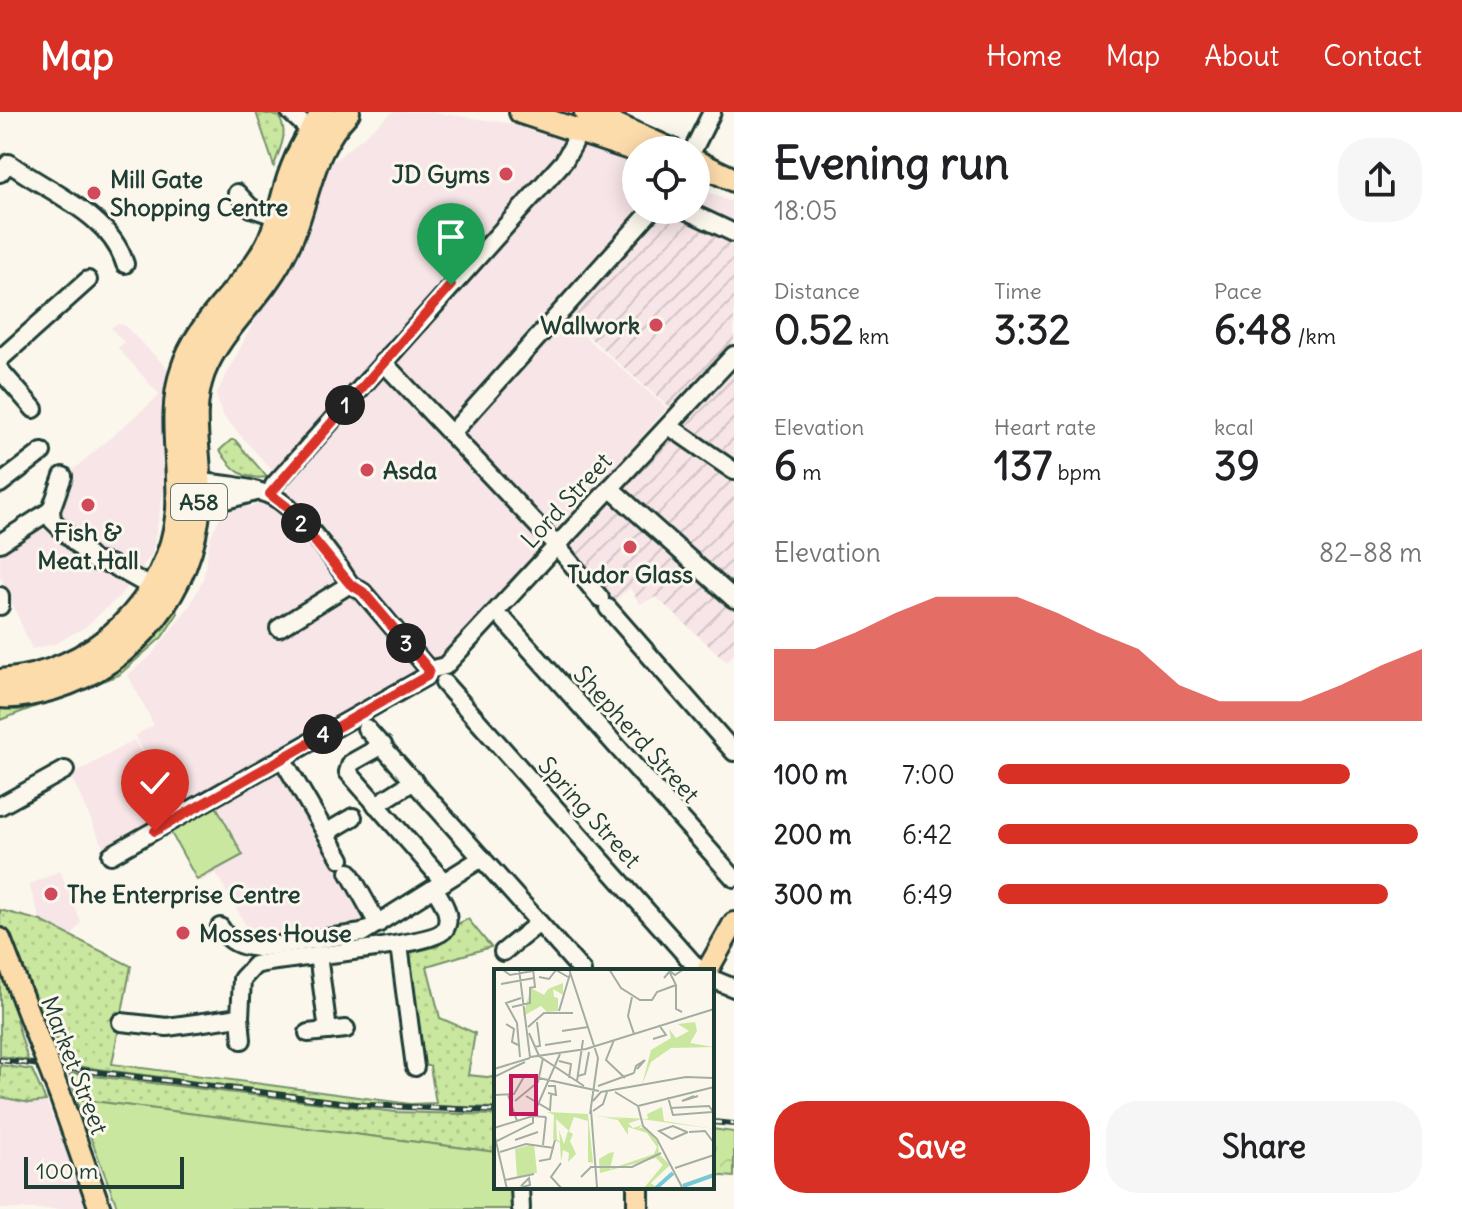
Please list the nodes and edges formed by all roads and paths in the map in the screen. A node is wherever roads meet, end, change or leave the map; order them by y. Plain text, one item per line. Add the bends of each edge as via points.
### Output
1 (290, 112) edge
2 (324, 112) edge
3 (348, 112) edge
4 (521, 112) edge
5 (712, 112) edge
6 (580, 118) edge
7 (631, 136) edge
8 (700, 136) edge
9 (316, 137) junction
10 (622, 142) edge
11 (4, 168) edge
12 (710, 169) edge
13 (734, 180) edge
14 (710, 184) edge
15 (284, 192) junction
16 (734, 195) edge
17 (288, 220) junction
18 (710, 222) edge
19 (639, 224) edge
20 (734, 233) edge
21 (125, 264) dead end
22 (84, 283) dead end
23 (0, 359) edge
24 (383, 362) junction
25 (731, 364) edge
26 (0, 370) edge
27 (34, 409) dead end
28 (669, 426) junction
29 (451, 434) junction
30 (42, 452) dead end
31 (734, 471) edge
32 (63, 476) dead end
33 (200, 482) junction
34 (0, 484) edge
35 (610, 488) junction
36 (264, 493) junction
37 (199, 507) junction
38 (51, 510) junction
39 (0, 543) edge
40 (556, 545) junction
41 (168, 561) junction
42 (144, 583) dead end
43 (350, 584) junction
44 (0, 596) edge
45 (734, 599) edge
46 (0, 606) edge
47 (505, 621) dead end
48 (279, 628) dead end
49 (429, 670) junction
50 (444, 683) dead end
51 (1, 693) edge
52 (366, 728) dead end
53 (383, 745) junction
54 (734, 752) edge
55 (282, 758) junction
56 (65, 770) dead end
57 (414, 781) junction
58 (376, 805) junction
59 (0, 806) edge
60 (353, 817) dead end
61 (326, 833) junction
62 (111, 855) dead end
63 (482, 858) junction
64 (734, 878) edge
65 (439, 885) junction
66 (539, 923) junction
67 (734, 923) edge
68 (378, 924) junction
69 (220, 927) dead end
70 (0, 939) edge
71 (399, 945) junction
72 (503, 952) dead end
73 (318, 955) junction
74 (580, 969) edge
75 (698, 969) edge
76 (708, 969) edge
77 (714, 980) edge
78 (734, 988) edge
79 (240, 1017) junction
80 (121, 1022) dead end
81 (346, 1029) dead end
82 (328, 1031) junction
83 (308, 1033) dead end
84 (242, 1040) dead end
85 (415, 1067) dead end
86 (520, 1189) edge
87 (100, 1209) edge
88 (521, 1209) edge

1 - 9 street
2 - 9 highway, A58
3 - 9 highway, A58
4 - 6 highway
5 - 8 street
6 - 7 highway
6 - 10 highway
6 - 24 street via 564,161
9 - 15 highway, A58
9 - 17 highway, A58 via 310,173
11 - 21 street via 94,218 120,248
12 - 13 highway
14 - 16 highway
15 - 17 highway, A58
15 - 17 street via 262,202 240,196 251,208
17 - 33 highway, A58 via 282,259 232,323 203,374 195,417
17 - 41 highway, A58 via 194,340 182,371 175,422 178,508
18 - 20 street
19 - 29 street
22 - 23 street
24 - 29 street
24 - 36 street
25 - 28 street, Lord Street
26 - 27 street
28 - 31 street
28 - 35 street, Lord Street
29 - 40 street
30 - 34 street
32 - 38 street
33 - 36 street
33 - 37 highway, A58
33 - 41 highway, A58 via 190,488
35 - 40 street, Lord Street
35 - 45 street
36 - 37 street
36 - 43 street via 287,507
37 - 51 highway, A58 via 175,588 117,658 48,690
38 - 39 street
38 - 42 street via 52,520 94,561
40 - 49 street, Lord Street via 445,666
40 - 54 street
41 - 51 highway, A58 via 136,612 96,648
43 - 48 street
43 - 49 street via 363,592
44 - 46 street
47 - 64 street, Shepherd Street
49 - 55 street, Lord Street via 427,676
50 - 75 street, Spring Street
52 - 53 street
53 - 57 street
53 - 58 street via 348,767
55 - 61 street
55 - 62 street, Lord Street
56 - 59 street
57 - 58 street
57 - 63 street
58 - 65 street
60 - 61 street
61 - 68 street
63 - 65 street
63 - 66 street
65 - 68 street
65 - 71 street via 445,928
66 - 72 street
66 - 74 street
67 - 76 main road
68 - 69 street via 362,933 258,948 228,940
70 - 87 main road, Market Street, bridge
71 - 73 street
71 - 85 street
73 - 79 street via 255,965 244,974 238,995
73 - 82 street
77 - 78 street
79 - 80 street via 202,1024 150,1018
79 - 84 street
81 - 82 street
82 - 83 street
86 - 88 street

